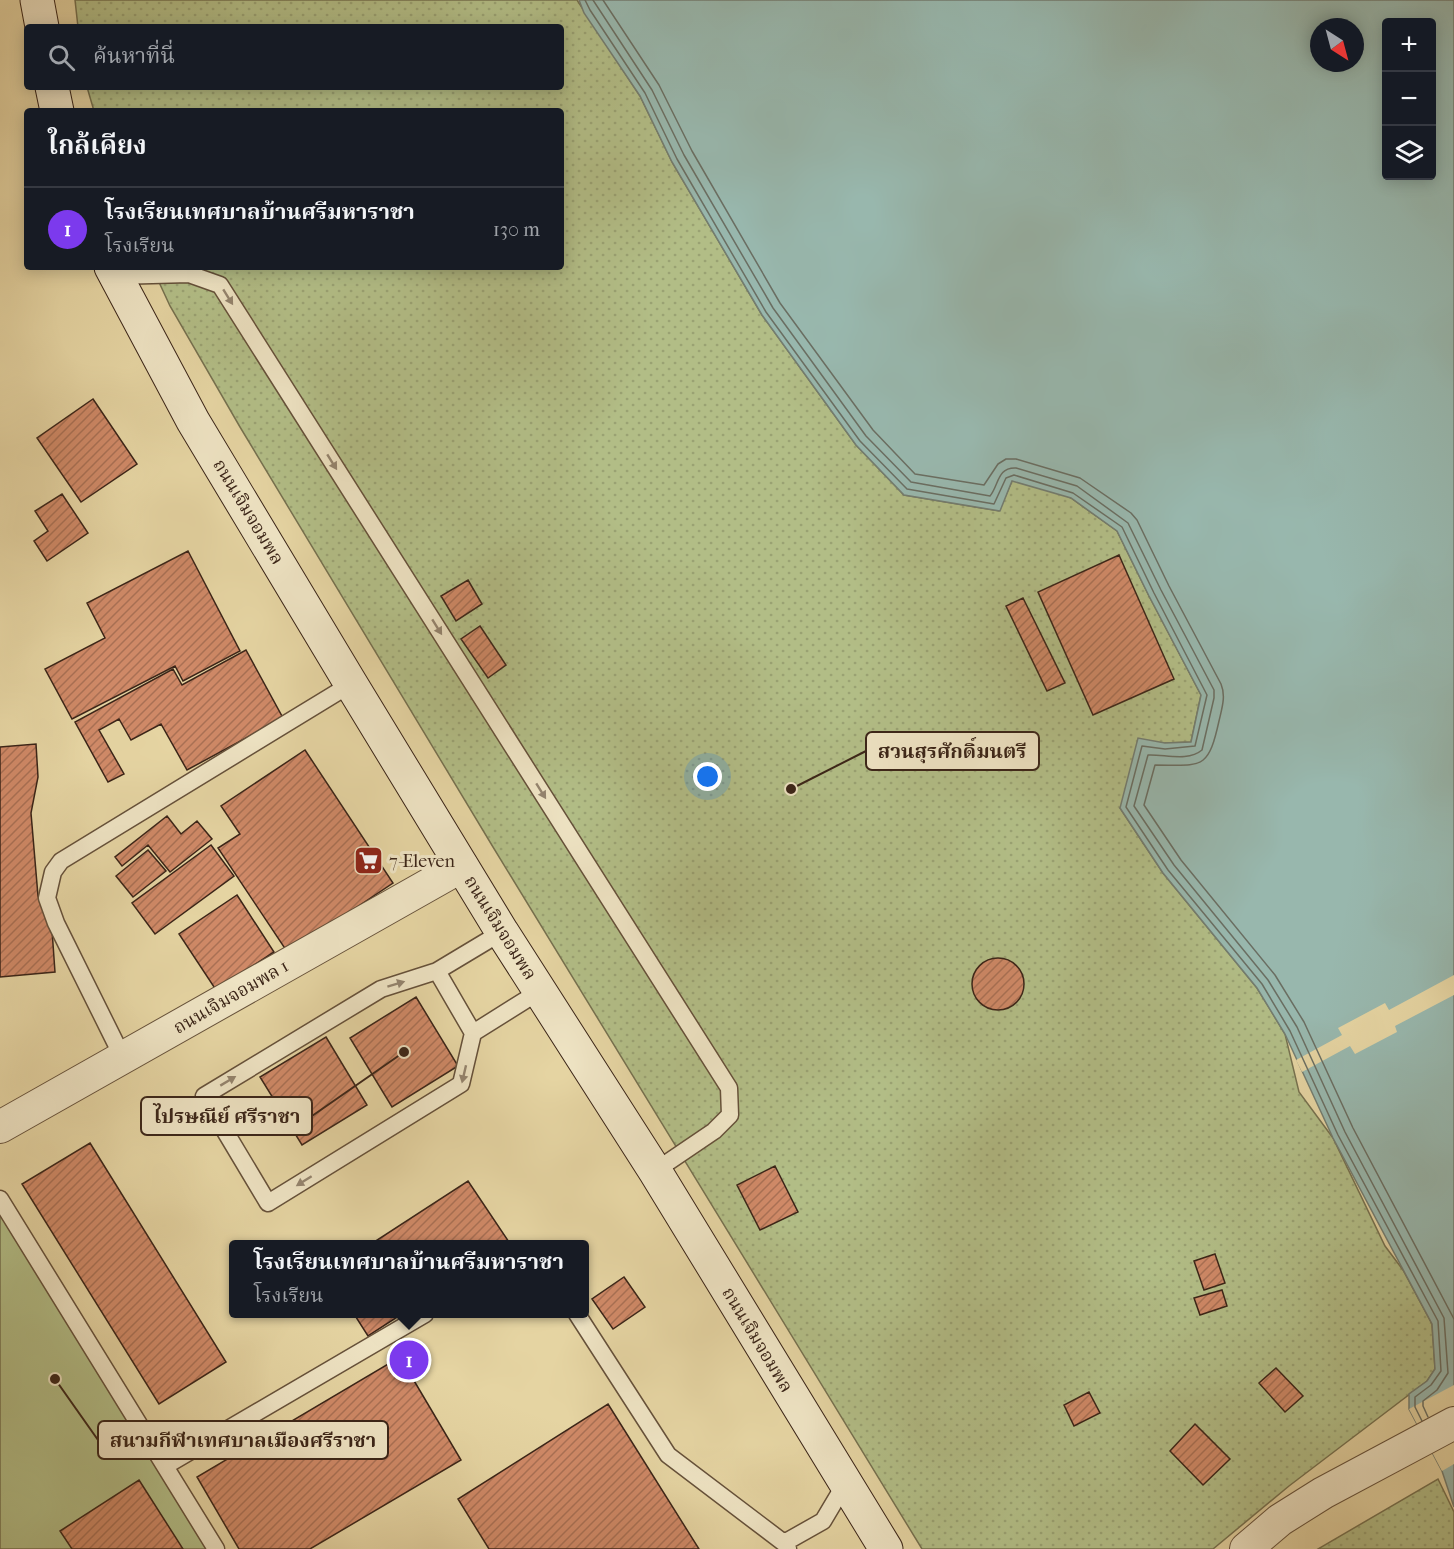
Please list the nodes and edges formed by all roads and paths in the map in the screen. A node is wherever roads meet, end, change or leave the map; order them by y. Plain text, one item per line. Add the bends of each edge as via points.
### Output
1 (37, 0) edge
2 (41, 24) edge
3 (53, 90) edge
4 (56, 108) edge
5 (113, 272) edge
6 (351, 684) junction
7 (462, 866) junction
8 (502, 933) junction
9 (437, 971) junction
10 (540, 991) junction
11 (473, 1033) junction
12 (123, 1058) junction
13 (0, 1127) edge
14 (655, 1171) junction
15 (2, 1205) edge
16 (418, 1318) edge
17 (579, 1318) edge
18 (1454, 1424) edge
19 (165, 1466) junction
20 (845, 1484) junction
21 (786, 1546) edge
22 (216, 1549) edge
23 (886, 1549) edge
24 (1247, 1549) edge

1 - 2 main road
3 - 4 main road
5 - 6 main road, ถนนเจิมจอมพล via 193,421
5 -> 14 lane via 189,274 220,285 729,1088 730,1115 714,1131
6 - 7 main road, ถนนเจิมจอมพล
6 - 12 lane via 61,861 53,872 47,898 56,923
7 - 8 main road, ถนนเจิมจอมพล
7 - 12 street, ถนนเจิมจอมพล 1
8 - 9 lane
8 - 10 main road, ถนนเจิมจอมพล
9 - 11 lane
11 -> 9 lane via 461,1084 268,1203 204,1096 381,989
10 - 11 lane
10 - 14 main road, ถนนเจิมจอมพล
12 - 13 street, ถนนเจิมจอมพล 1
14 - 20 main road, ถนนเจิมจอมพล
15 - 19 lane
16 - 19 lane
17 - 21 lane via 668,1455
18 - 24 street via 1323,1493 1280,1520
19 - 22 lane
20 - 21 lane via 823,1521
20 - 23 main road, ถนนเจิมจอมพล

